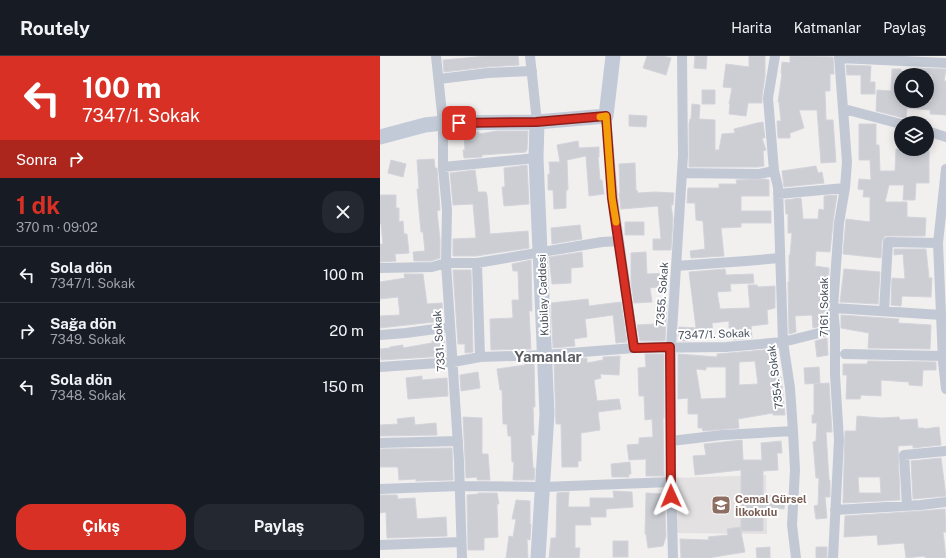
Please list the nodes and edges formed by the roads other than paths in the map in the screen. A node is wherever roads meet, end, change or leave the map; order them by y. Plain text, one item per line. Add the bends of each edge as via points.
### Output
1 (436, 56) edge
2 (530, 56) edge
3 (613, 56) edge
4 (682, 56) edge
5 (775, 56) edge
6 (839, 57) edge
7 (946, 63) edge
8 (532, 71) junction
9 (439, 79) junction
10 (844, 109) junction
11 (606, 116) junction
12 (536, 122) junction
13 (894, 122) edge
14 (444, 123) junction
15 (934, 133) edge
16 (380, 137) edge
17 (946, 137) edge
18 (536, 158) junction
19 (443, 167) junction
20 (946, 169) edge
21 (774, 171) junction
22 (682, 173) junction
23 (845, 188) junction
24 (778, 194) junction
25 (619, 241) junction
26 (942, 241) edge
27 (541, 252) junction
28 (780, 258) junction
29 (478, 262) junction
30 (446, 263) junction
31 (676, 266) junction
32 (380, 268) edge
33 (833, 308) junction
34 (884, 311) junction
35 (942, 314) junction
36 (450, 327) junction
37 (835, 329) junction
38 (944, 334) edge
39 (380, 335) edge
40 (783, 342) junction
41 (670, 347) junction
42 (634, 348) junction
43 (845, 354) dead end
44 (545, 355) junction
45 (943, 356) junction
46 (480, 357) junction
47 (453, 362) junction
48 (380, 367) edge
49 (946, 389) edge
50 (793, 431) junction
51 (458, 441) junction
52 (671, 441) junction
53 (380, 443) edge
54 (946, 451) edge
55 (671, 482) junction
56 (460, 486) junction
57 (543, 487) junction
58 (380, 489) edge
59 (946, 502) edge
60 (907, 506) junction
61 (835, 510) junction
62 (461, 542) junction
63 (380, 546) edge
64 (462, 558) edge
65 (538, 558) edge
66 (673, 558) edge
67 (796, 558) edge
68 (833, 558) edge

1 - 9 street, 7331. Sokak
2 - 8 street, Kubilay Caddesi
3 - 11 street
4 - 22 street, 7355. Sokak
5 - 21 street, 7354. Sokak via 768,98
6 - 7 street
6 - 10 street, 7161. Sokak
8 - 9 street
8 - 12 street, Kubilay Caddesi
9 - 14 street, 7331. Sokak
10 - 13 street
10 - 23 street, 7161. Sokak via 847,162
11 - 12 street
11 - 25 street via 612,198
12 - 14 street
12 - 18 street, Kubilay Caddesi
14 - 16 street
14 - 19 street, 7331. Sokak
15 - 17 street
18 - 19 street
18 - 27 street, Kubilay Caddesi
19 - 30 street, 7331. Sokak via 447,210
20 - 26 street
21 - 22 street via 759,174
21 - 24 street, 7354. Sokak
22 - 31 street, 7355. Sokak
23 - 24 street
23 - 33 street, 7161. Sokak via 839,223
24 - 28 street, 7354. Sokak
25 - 27 street
25 - 42 street
26 - 34 street via 888,242
26 - 35 street
27 - 29 street
27 - 44 street, Kubilay Caddesi
28 - 31 street
28 - 40 street, 7354. Sokak
29 - 30 street
29 - 46 street
30 - 32 street via 432,267
30 - 36 street, 7331. Sokak
31 - 41 street, 7355. Sokak
33 - 34 street
33 - 37 street, 7161. Sokak
34 - 35 street
35 - 38 street
36 - 39 street
36 - 47 street, 7331. Sokak
37 - 40 street, 7347/1. Sokak
37 - 61 street, 7161. Sokak via 835,375 840,440
38 - 45 street
40 - 41 street, 7347/1. Sokak via 726,347
40 - 50 street, 7354. Sokak
41 - 42 street, 7347/1. Sokak
41 - 52 street, 7355. Sokak
42 - 44 street, 7347/1. Sokak
43 - 45 street
44 - 46 street, 7347/1. Sokak
44 - 57 street, Kubilay Caddesi via 547,414
45 - 49 street
46 - 47 street, 7347/1. Sokak
47 - 48 street, 7347/1. Sokak
47 - 51 street, 7331. Sokak
50 - 52 street
50 - 67 street, 7354. Sokak via 795,470 792,525
51 - 53 street
51 - 56 street, 7331. Sokak
52 - 55 street, 7355. Sokak
54 - 60 street via 904,455
55 - 57 street
55 - 66 street, 7355. Sokak
56 - 57 street
56 - 58 street
56 - 62 street, 7331. Sokak
57 - 65 street, Kubilay Caddesi
59 - 60 street
60 - 61 street
61 - 68 street, 7161. Sokak
62 - 63 street
62 - 64 street, 7331. Sokak

